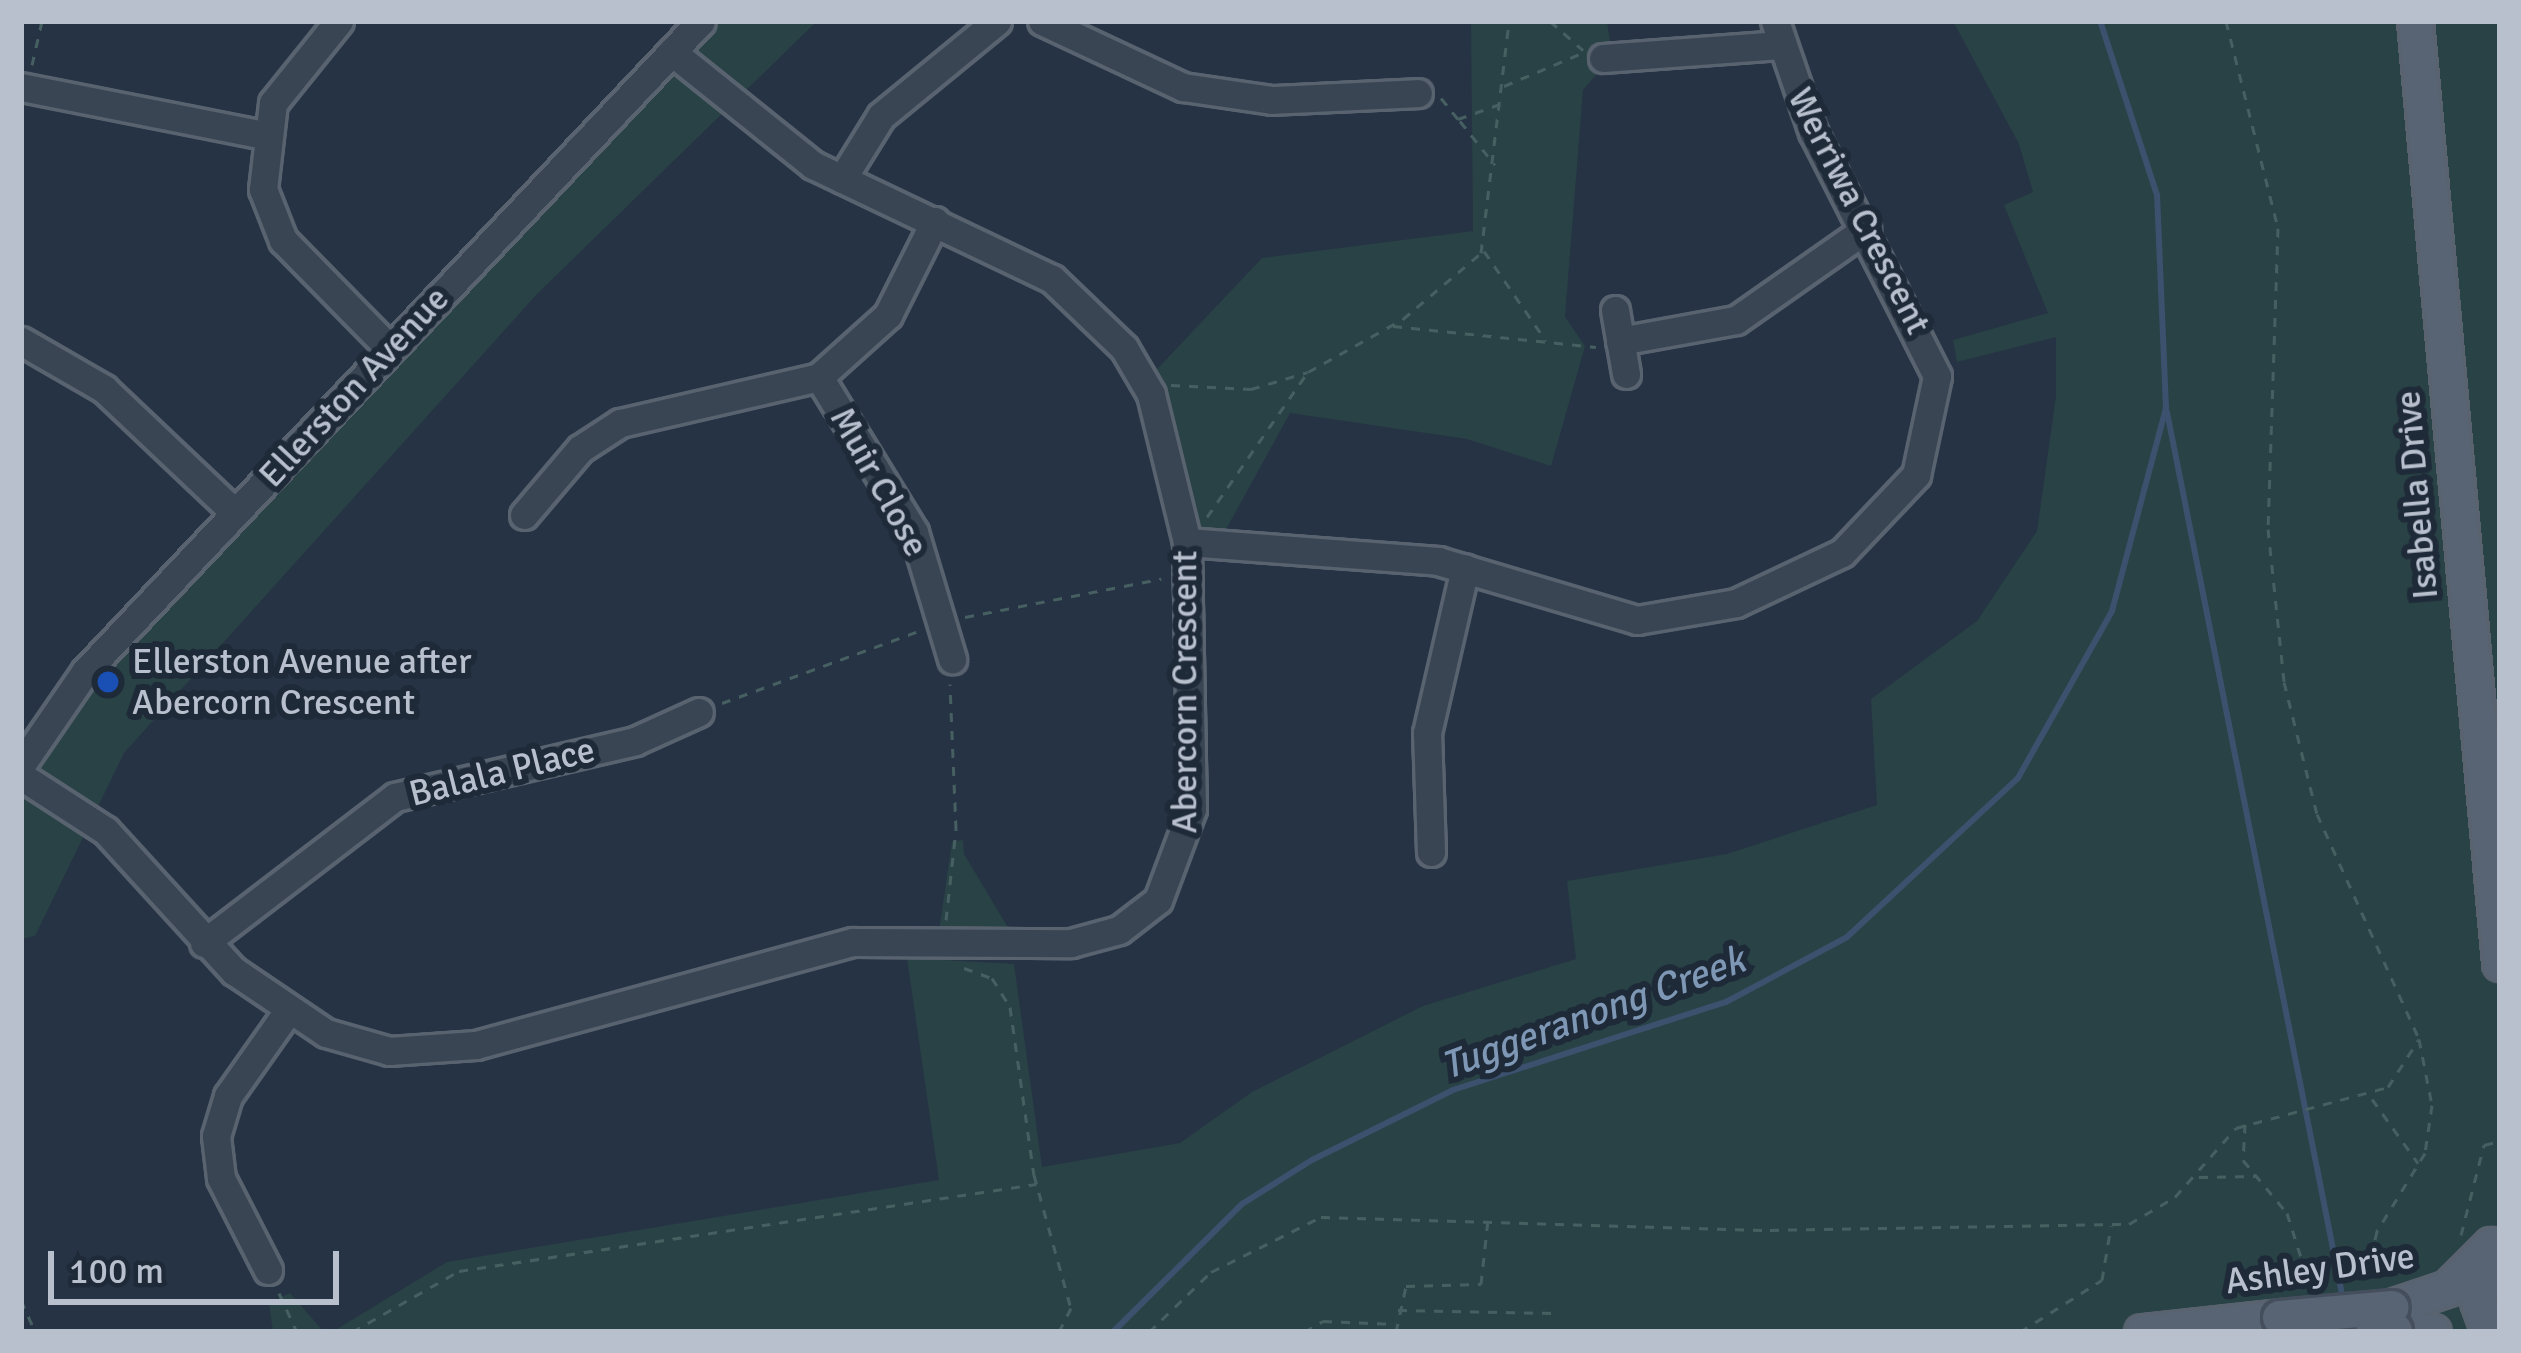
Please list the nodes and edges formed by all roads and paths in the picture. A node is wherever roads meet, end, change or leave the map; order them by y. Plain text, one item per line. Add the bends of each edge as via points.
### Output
1 (42, 21) edge
2 (339, 21) edge
3 (701, 21) edge
4 (997, 21) edge
5 (1042, 21) edge
6 (1509, 21) edge
7 (1550, 21) edge
8 (2226, 21) edge
9 (2415, 21) edge
10 (1778, 33) edge
11 (672, 52) junction
12 (1597, 55) junction
13 (21, 84) edge
14 (1503, 87) junction
15 (1418, 93) joint
16 (1502, 103) junction
17 (1458, 119) junction
18 (263, 134) junction
19 (1496, 166) junction
20 (842, 179) junction
21 (935, 221) junction
22 (1866, 229) junction
23 (1484, 249) junction
24 (1615, 310) dead end
25 (1391, 326) junction
26 (21, 340) edge
27 (1620, 341) junction
28 (1548, 342) junction
29 (391, 349) junction
30 (1308, 372) junction
31 (1626, 374) dead end
32 (819, 377) junction
33 (1174, 383) dead end
34 (235, 513) junction
35 (524, 515) dead end
36 (1205, 519) dead end
37 (1187, 542) junction
38 (1465, 568) junction
39 (952, 659) joint
40 (699, 712) dead end
41 (21, 765) edge
42 (21, 776) edge
43 (1431, 852) dead end
44 (945, 927) junction
45 (925, 928) dead end
46 (968, 928) dead end
47 (204, 943) junction
48 (2500, 963) edge
49 (948, 965) dead end
50 (288, 1011) junction
51 (2419, 1039) junction
52 (2370, 1097) junction
53 (2245, 1124) junction
54 (2500, 1142) edge
55 (2419, 1166) junction
56 (2256, 1176) junction
57 (2196, 1177) junction
58 (1037, 1184) junction
59 (1488, 1220) junction
60 (2111, 1226) junction
61 (2496, 1240) edge
62 (2457, 1247) dead end
63 (268, 1270) joint
64 (2312, 1294) dead end
65 (21, 1300) edge
66 (1397, 1310) junction
67 (1560, 1313) dead end
68 (2381, 1314) edge
69 (1396, 1324) junction
70 (35, 1332) edge
71 (297, 1332) edge
72 (352, 1332) edge
73 (1059, 1332) edge
74 (1149, 1332) edge
75 (1304, 1332) edge
76 (1396, 1332) edge
77 (2020, 1332) edge
78 (2142, 1332) edge
79 (2434, 1332) edge
80 (2489, 1332) edge

1 - 13 path
2 - 18 street via 280,88
3 - 11 street, Ellerston Avenue
4 - 20 street via 881,116
5 - 15 street via 1183,87 1272,100
6 - 14 path
7 - 12 path
8 - 51 path via 2278,229 2268,529 2284,682 2338,873
9 - 48 main road, Isabella Drive
10 - 12 street
10 - 22 street, Werriwa Crescent
11 - 20 street, Abercorn Crescent via 764,134
11 - 29 street, Ellerston Avenue
12 - 14 path via 1548,60
13 - 18 street
14 - 16 path
15 - 17 path via 1448,100
16 - 17 path
16 - 19 path
17 - 19 path
18 - 29 street via 263,189 283,240
19 - 23 path
20 - 21 street, Abercorn Crescent
21 - 32 street, Muir Close via 889,314
21 - 37 street, Abercorn Crescent via 1052,279 1124,347 1168,436
22 - 27 street via 1736,320
22 - 38 street, Werriwa Crescent via 1933,359 1938,410 1916,475 1842,553 1791,585 1671,619 1604,613
23 - 25 path
23 - 28 path
24 - 27 street
25 - 28 path
25 - 30 path
26 - 34 street via 104,389
27 - 28 path
27 - 31 street
29 - 34 street, Ellerston Avenue
30 - 33 path via 1251,389
30 - 36 path
32 - 35 street, Muir Close via 620,423 580,449
32 - 39 street, Muir Close via 914,532
34 - 41 street, Ellerston Avenue via 85,673
37 - 38 street, Werriwa Crescent
37 - 50 street, Abercorn Crescent via 1189,842 1158,900 1119,930 1072,943 854,942 433,1052 346,1041
38 - 43 street via 1427,734
39 - 44 path via 956,829
40 - 47 street, Balala Place via 635,741 395,797
42 - 47 street, Abercorn Crescent via 106,832
44 - 45 path
44 - 46 path
47 - 50 street, Abercorn Crescent
49 - 58 path via 1003,990
50 - 63 street via 228,1096 216,1136 221,1178
51 - 52 path
51 - 55 path via 2432,1106
52 - 53 path
52 - 55 path
53 - 56 path via 2243,1160
53 - 57 path
54 - 62 path via 2484,1144
55 - 68 path via 2377,1232
56 - 57 path
56 - 64 path via 2288,1213
57 - 60 path via 2146,1218
58 - 72 path via 459,1271
58 - 73 path via 1071,1308
59 - 60 path
59 - 66 path via 1481,1284 1406,1286
59 - 74 path via 1307,1220 1211,1272
60 - 77 path via 2102,1280
61 - 68 main road, Ashley Drive via 2448,1288
61 - 80 main road via 2479,1281
63 - 71 path
65 - 70 path
66 - 67 path
66 - 69 path
68 - 78 main road, Ashley Drive, bridge
68 - 79 main road, Ashley Drive
69 - 75 path via 1323,1321
69 - 76 path

